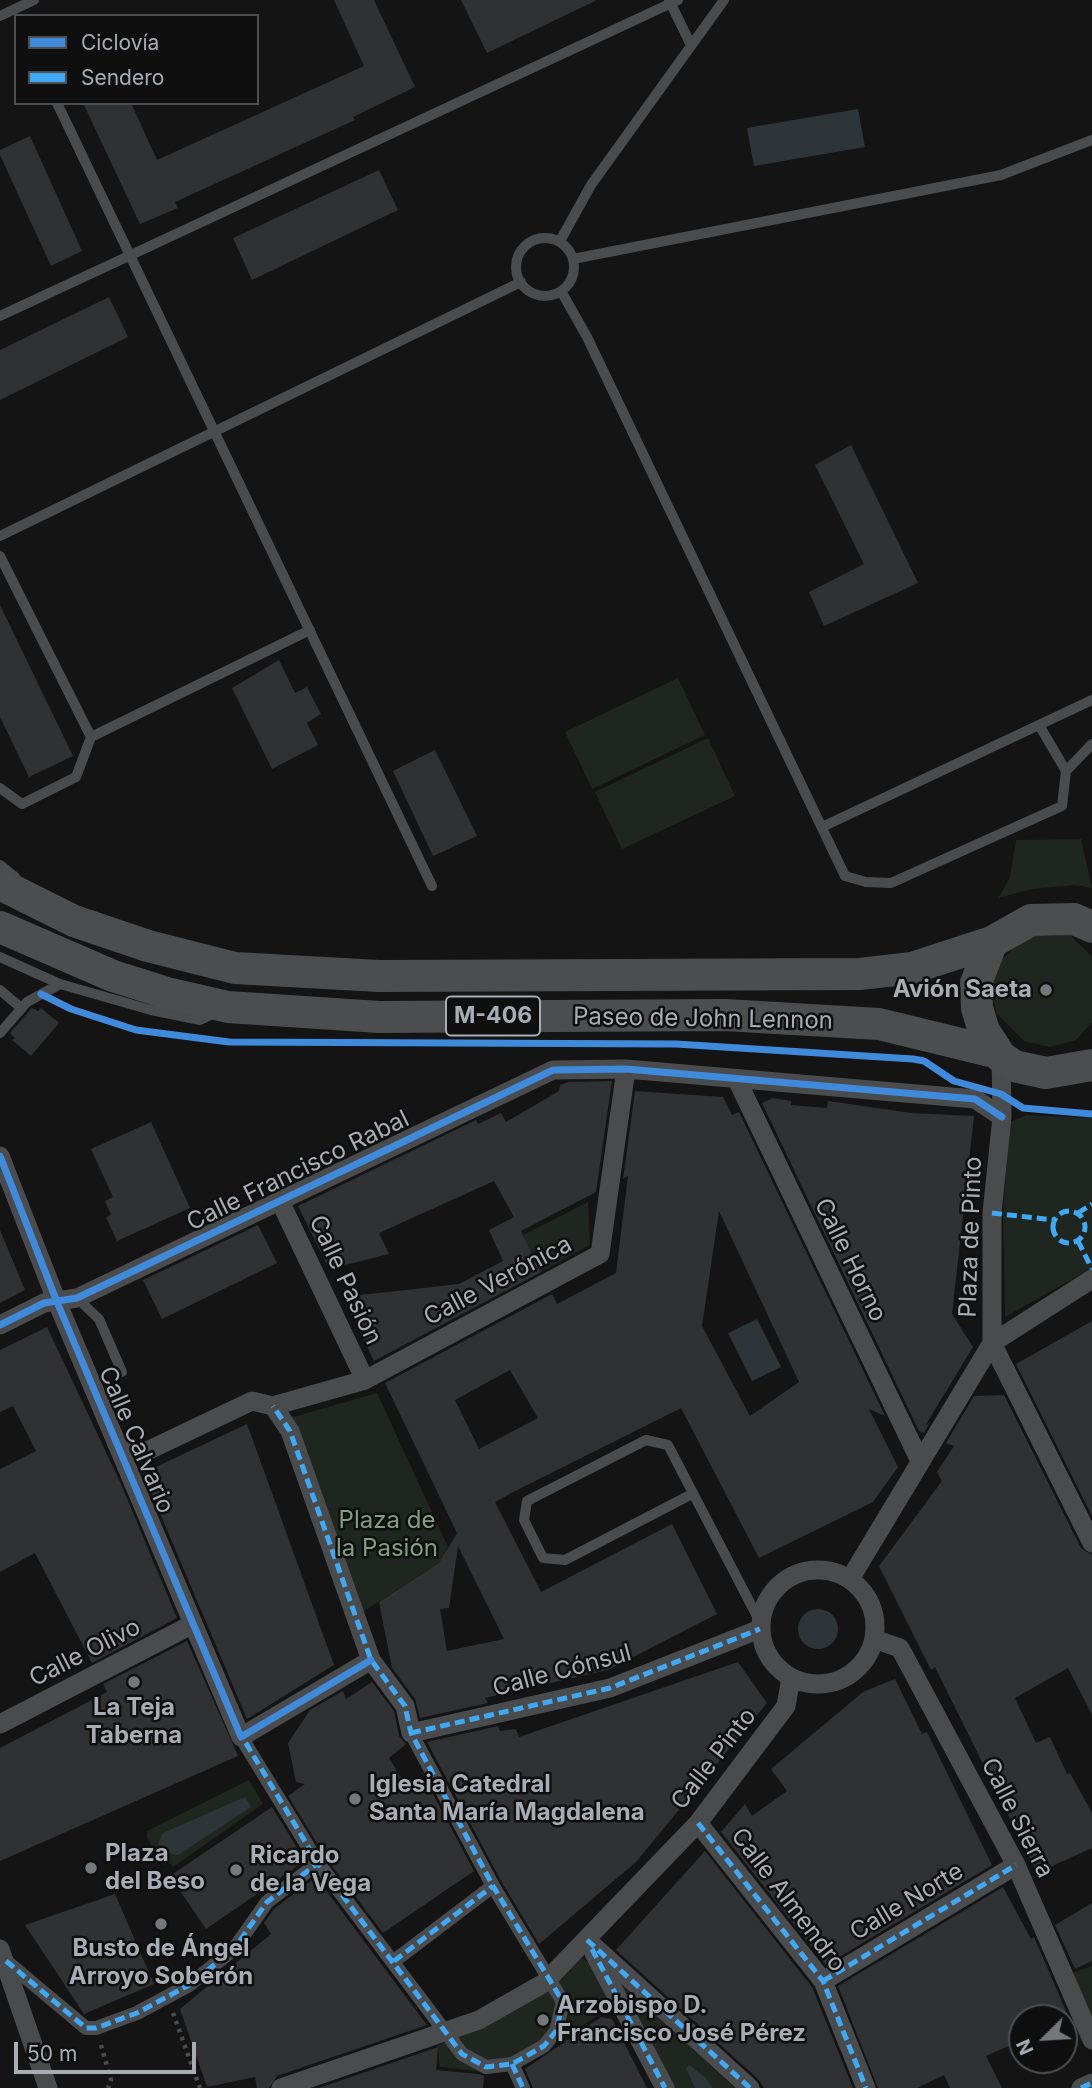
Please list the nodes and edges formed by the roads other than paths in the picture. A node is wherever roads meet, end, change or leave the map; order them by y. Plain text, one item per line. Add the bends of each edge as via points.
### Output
1 (34, 0) edge
2 (724, 0) edge
3 (672, 1) edge
4 (14, 13) edge
5 (0, 16) edge
6 (691, 46) junction
7 (58, 105) edge
8 (1092, 140) edge
9 (560, 241) junction
10 (130, 257) junction
11 (573, 258) junction
12 (521, 282) junction
13 (561, 291) junction
14 (0, 316) edge
15 (212, 433) junction
16 (0, 536) edge
17 (0, 556) edge
18 (310, 630) junction
19 (1092, 700) edge
20 (1039, 725) junction
21 (91, 737) junction
22 (1092, 744) edge
23 (1066, 771) junction
24 (0, 788) edge
25 (822, 827) junction
26 (0, 865) edge
27 (0, 884) edge
28 (432, 886) dead end
29 (74, 921) junction
30 (0, 927) edge
31 (1092, 927) edge
32 (992, 942) junction
33 (0, 957) edge
34 (60, 984) junction
35 (0, 990) edge
36 (20, 1007) junction
37 (228, 1007) junction
38 (2, 1026) edge
39 (999, 1055) junction
40 (1092, 1065) edge
41 (626, 1069) junction
42 (737, 1080) junction
43 (1002, 1117) junction
44 (0, 1156) edge
45 (281, 1201) junction
46 (1092, 1279) edge
47 (67, 1300) junction
48 (0, 1325) edge
49 (992, 1343) junction
50 (122, 1371) dead end
51 (365, 1380) junction
52 (272, 1406) junction
53 (120, 1451) junction
54 (920, 1461) junction
55 (692, 1494) junction
56 (1092, 1543) edge
57 (850, 1579) junction
58 (193, 1624) junction
59 (760, 1625) junction
60 (874, 1639) junction
61 (371, 1660) junction
62 (791, 1678) junction
63 (0, 1724) edge
64 (411, 1733) junction
65 (241, 1737) junction
66 (698, 1823) junction
67 (318, 1863) junction
68 (1016, 1865) junction
69 (493, 1886) junction
70 (587, 1940) junction
71 (3, 1955) edge
72 (394, 1961) junction
73 (546, 1981) junction
74 (823, 1981) junction
75 (450, 2031) junction
76 (1092, 2040) edge
77 (512, 2064) junction
78 (1092, 2083) edge
79 (48, 2088) edge
80 (281, 2088) edge
81 (523, 2088) edge
82 (665, 2088) edge
83 (750, 2088) edge
84 (866, 2088) edge
85 (1082, 2088) edge

1 - 4 lane
2 - 6 lane
3 - 6 lane
3 - 10 lane
4 - 5 lane
6 - 9 lane via 591,185
7 - 10 lane
8 - 11 lane via 1001,176
9 - 11 lane
9 - 12 lane via 550,237 528,242 515,265
10 - 14 lane
10 - 15 lane
11 - 13 lane via 573,273
12 - 13 lane via 534,294 551,296
12 - 15 lane
13 - 25 lane
15 - 16 lane
15 - 18 lane
17 - 21 lane
18 - 21 lane
18 - 28 lane
19 - 20 lane
20 - 23 lane
20 - 25 lane
21 - 24 lane via 76,776 22,804
22 - 23 lane
23 - 25 lane via 1062,806 891,883 845,876
26 - 29 lane
27 - 29 highway, Paseo de John Lennon / M-406
29 - 32 highway, Paseo de John Lennon / M-406 via 235,968 379,976 860,974 912,968
30 - 37 highway, Paseo de John Lennon / M-406 via 113,976
31 - 32 highway, M-406 via 1074,919 1031,920
32 - 39 highway via 976,983 984,1031
33 - 34 lane
34 - 36 lane
34 - 37 lane via 200,1020
35 - 36 lane
36 - 38 lane
37 - 39 highway, Paseo de John Lennon / M-406 via 379,1017 725,1015 878,1024
39 - 40 highway, M-406 via 1021,1068 1046,1073
39 - 43 street, Plaza de Pinto
41 - 42 street
41 - 45 street, Calle Francisco Rabal via 554,1070
41 - 51 street, Calle Verónica via 600,1254
42 - 43 street via 975,1098
42 - 54 street, Calle Horno
43 - 49 street, Plaza de Pinto via 992,1213
44 - 47 street, Calle Calvario
45 - 47 street, Calle Francisco Rabal
45 - 51 street, Calle Pasión
46 - 49 street, Plaza de Pinto
47 - 48 street, Calle Francisco Rabal via 44,1303
47 - 50 lane via 99,1319
47 - 53 street, Calle Calvario
49 - 54 street
49 - 56 street
51 - 52 street
52 - 53 street via 252,1401 147,1451
52 - 61 street via 290,1431
53 - 58 street, Calle Calvario
54 - 57 street
55 - 55 lane via 565,1560 544,1558 524,1520 527,1501 646,1440 668,1445
55 - 59 lane
57 - 59 street via 818,1569 801,1572 773,1591
57 - 60 street via 870,1604
58 - 63 street, Calle Olivo
58 - 65 street, Calle Calvario
59 - 62 street via 769,1657
59 - 64 street, Calle Cónsul via 610,1688
60 - 62 street via 857,1669 842,1679 808,1684
60 - 68 street, Calle Sierra via 900,1648
61 - 64 street via 405,1706
61 - 65 street
62 - 66 street, Calle Pinto via 786,1706
64 - 69 street
65 - 67 street, Calle Calvario
66 - 70 street, Calle Pinto
66 - 74 street, Calle Almendro
67 - 71 street via 267,1902 234,1949 167,1998 96,2028 86,2028
67 - 72 street, Calle Calvario
68 - 74 street, Calle Norte
68 - 76 street, Calle Sierra
69 - 72 street
69 - 73 street
70 - 73 street, Calle Pinto
70 - 82 street
70 - 83 street
71 - 79 street
72 - 75 street, Calle Calvario
73 - 75 street, Calle Pinto via 480,2020
73 - 77 street via 563,2002 556,2031 544,2046
74 - 84 street, Calle Almendro
75 - 77 street, Calle Calvario via 462,2054 486,2067
75 - 80 street, Calle Pinto
77 - 81 street
78 - 85 street

